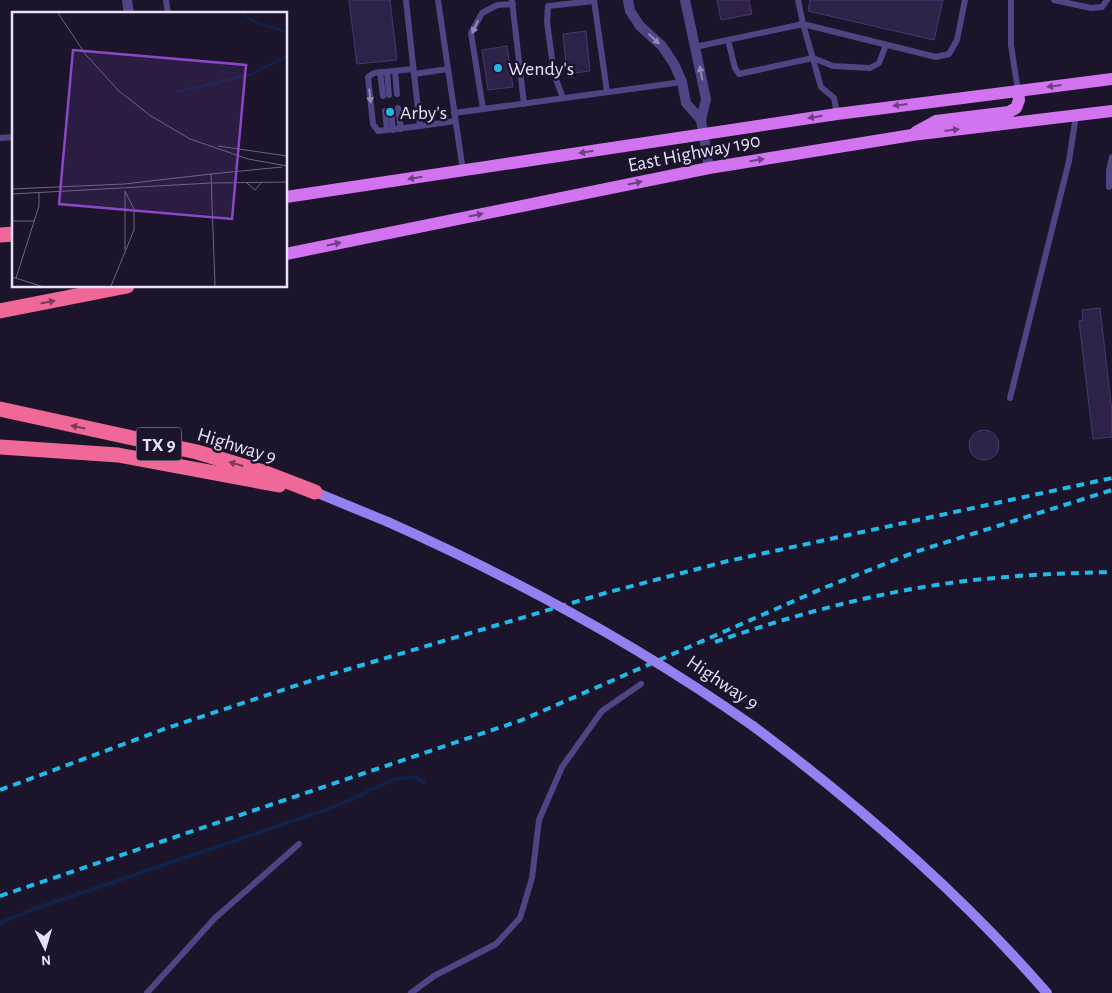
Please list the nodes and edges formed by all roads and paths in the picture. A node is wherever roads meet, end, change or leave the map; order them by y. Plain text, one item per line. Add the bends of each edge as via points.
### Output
1 (406, 0) edge
2 (438, 0) edge
3 (594, 0) edge
4 (628, 0) edge
5 (685, 0) edge
6 (798, 0) edge
7 (965, 0) edge
8 (1011, 0) edge
9 (1054, 0) edge
10 (1107, 0) edge
11 (512, 2) edge
12 (803, 24) junction
13 (728, 40) junction
14 (886, 45) junction
15 (696, 47) junction
16 (813, 58) junction
17 (448, 70) junction
18 (395, 71) junction
19 (384, 72) junction
20 (414, 72) junction
21 (1112, 79) edge
22 (682, 82) junction
23 (1018, 91) junction
24 (607, 92) junction
25 (397, 94) dead end
26 (386, 95) dead end
27 (563, 98) junction
28 (524, 104) junction
29 (398, 108) dead end
30 (483, 109) junction
31 (388, 110) dead end
32 (1112, 110) edge
33 (454, 113) junction
34 (837, 114) junction
35 (1076, 115) junction
36 (701, 120) junction
37 (455, 121) junction
38 (420, 126) junction
39 (401, 129) junction
40 (390, 130) junction
41 (704, 134) junction
42 (912, 135) junction
43 (1112, 157) edge
44 (709, 168) junction
45 (463, 170) junction
46 (1109, 187) dead end
47 (288, 197) edge
48 (288, 254) edge
49 (117, 288) edge
50 (0, 311) edge
51 (1010, 398) dead end
52 (0, 410) edge
53 (0, 447) edge
54 (315, 492) junction
55 (641, 684) dead end
56 (299, 844) dead end
57 (146, 993) edge
58 (411, 993) edge
59 (1047, 993) edge

1 - 20 lane
2 - 17 lane
3 - 24 lane
3 - 27 lane via 548,6 554,74
4 -> 22 street via 630,11 640,26 662,46
5 - 15 street
6 - 12 lane
7 - 14 lane via 957,40 950,54 936,57
8 - 23 lane via 1011,46
9 - 10 lane via 1091,8 1102,7
11 - 28 lane
11 -> 30 lane via 497,4 482,12 471,33
12 - 13 lane
12 - 14 lane
12 - 16 lane
13 - 15 lane
13 - 16 lane via 735,68 740,74
14 - 16 lane via 880,63 870,68 833,66
36 -> 15 street via 706,99
16 - 34 lane via 821,87 834,98
17 - 20 lane
17 - 33 lane
18 - 19 lane
18 - 20 lane
18 - 25 lane
19 - 26 lane
19 -> 40 lane via 368,77 373,124 378,131
20 - 38 lane
21 -> 23 main road, East Highway 190
22 - 24 lane
22 - 36 street via 686,103
23 -> 34 main road, East Highway 190
23 - 42 main road via 1016,108 1009,112 936,121
24 - 27 lane
27 - 28 lane
28 - 30 lane
29 - 39 lane
30 - 33 lane
31 - 40 lane
32 - 35 main road, East Highway 190
33 - 37 lane
34 -> 41 main road, East Highway 190
42 -> 35 main road, East Highway 190
35 - 51 lane via 1069,161
36 - 41 street
37 - 38 lane
37 - 45 lane
38 - 39 lane
39 - 40 lane
41 - 44 street
41 -> 45 main road, East Highway 190
44 -> 42 main road, East Highway 190
43 - 46 lane via 1108,171
48 -> 44 main road, East Highway 190
45 -> 47 main road, East Highway 190
50 -> 49 highway
54 -> 52 highway, Highway 9 / TX 9 via 197,452
53 - 54 highway, Highway 9 / TX 9 via 118,456
54 - 59 main road, Highway 9 / TX 9, bridge via 471,560 573,612 707,694 753,726 893,838 983,924
55 - 58 lane via 602,711 562,767 539,820 532,878 520,918 496,944 434,976
56 - 57 lane via 215,918

